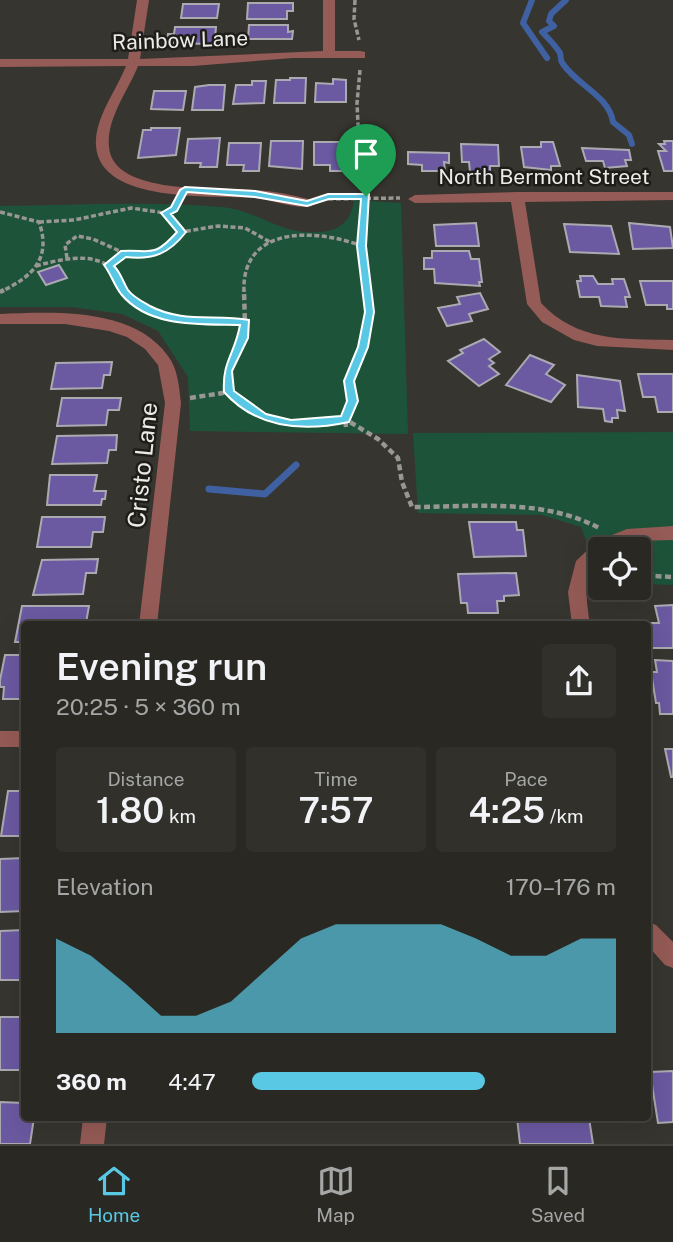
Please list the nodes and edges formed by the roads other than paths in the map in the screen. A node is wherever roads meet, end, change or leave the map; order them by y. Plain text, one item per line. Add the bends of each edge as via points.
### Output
1 (143, 0) edge
2 (329, 0) edge
3 (329, 55) junction
4 (361, 55) road end
5 (133, 62) junction
6 (0, 63) edge
7 (517, 196) junction
8 (673, 196) edge
9 (415, 198) road end
10 (307, 204) road end
11 (0, 319) edge
12 (673, 345) edge
13 (673, 533) edge
14 (148, 621) edge
15 (581, 621) edge
16 (21, 738) edge
17 (0, 739) edge
18 (651, 935) edge
19 (673, 957) edge
20 (95, 1121) edge
21 (92, 1144) edge

1 - 5 street
2 - 3 street
3 - 4 street, Rainbow Lane
3 - 5 street, Rainbow Lane
5 - 6 street, Rainbow Lane
5 - 10 street via 105,129 102,149 106,162 134,183 255,194
7 - 8 street, North Bermont Street
7 - 9 street, North Bermont Street
7 - 12 street via 534,304 544,318 592,342
11 - 14 street, Cristo Lane via 89,321 142,340 163,359 173,398
13 - 15 street via 633,534 603,546 582,566 577,592
16 - 17 street
18 - 19 street
20 - 21 street

